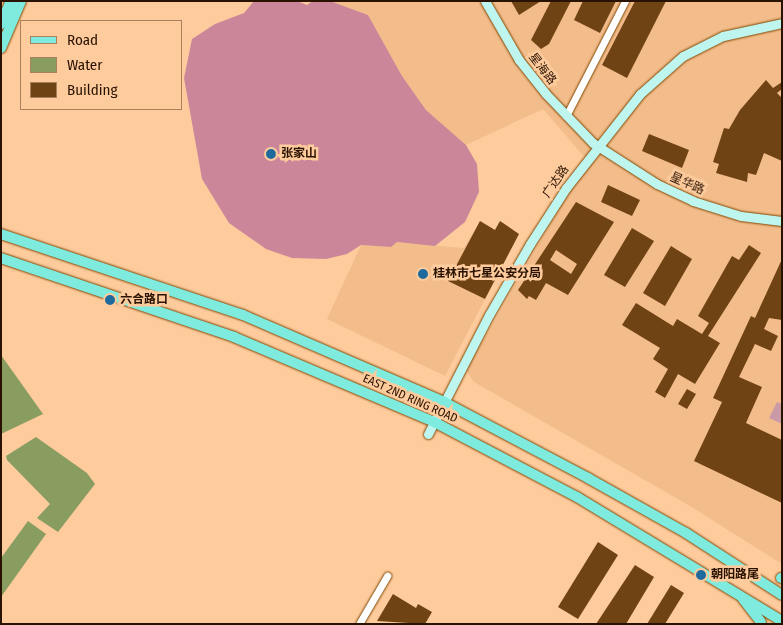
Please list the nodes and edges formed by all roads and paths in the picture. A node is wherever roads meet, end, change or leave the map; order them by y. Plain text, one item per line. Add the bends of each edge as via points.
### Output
1 (11, 1) edge
2 (21, 1) edge
3 (485, 1) edge
4 (625, 1) edge
5 (782, 23) edge
6 (1, 24) edge
7 (1, 48) edge
8 (566, 116) junction
9 (596, 144) junction
10 (782, 221) edge
11 (1, 234) edge
12 (1, 258) edge
13 (444, 402) junction
14 (434, 422) junction
15 (428, 434) dead end
16 (388, 576) dead end
17 (737, 591) junction
18 (782, 594) edge
19 (782, 621) edge
20 (762, 622) dead end
21 (359, 624) edge

1 - 6 main road
2 - 7 main road
3 - 8 street, 星海路 via 519,60
4 - 8 street
5 - 9 street, 广达路 via 723,36 683,56 640,94
8 - 9 street, 星海路
9 - 10 street, 星华路 via 657,184 693,202 740,216
9 - 13 street, 广达路 via 530,244
11 - 13 main road, EAST 2ND RING ROAD via 243,315
12 - 14 main road, EAST 2ND RING ROAD via 234,337
13 - 14 street, 广达路
13 - 18 main road, EAST 2ND RING ROAD via 686,533
14 - 15 street, 广达路
14 - 17 main road, EAST 2ND RING ROAD via 546,480
16 - 21 street
17 - 19 main road, EAST 2ND RING ROAD
17 - 20 main road

